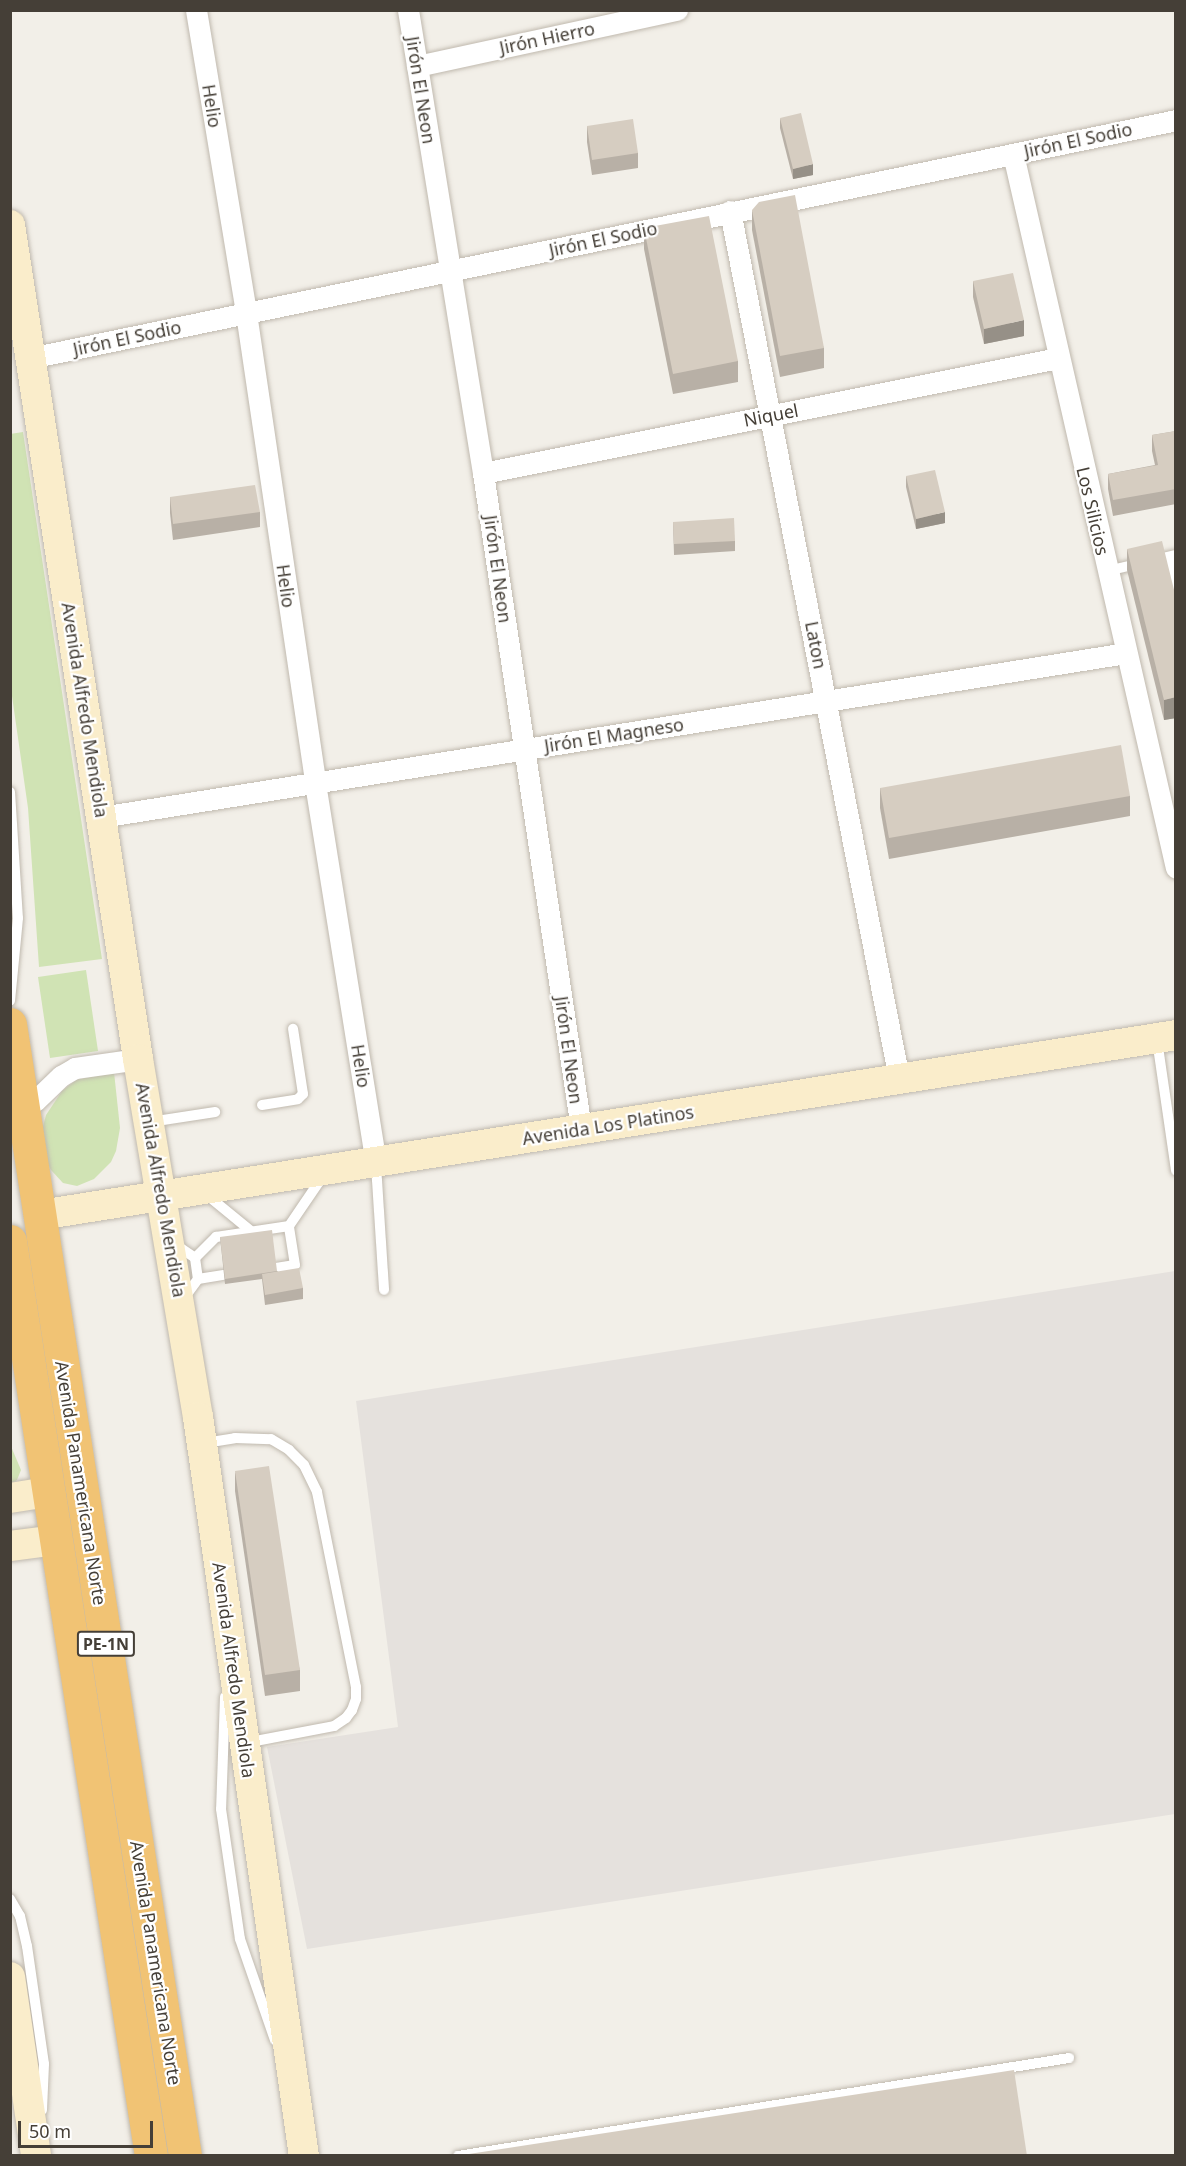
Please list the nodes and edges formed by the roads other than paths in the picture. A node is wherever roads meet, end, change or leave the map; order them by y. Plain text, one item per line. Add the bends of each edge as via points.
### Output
1 (196, 10) edge
2 (408, 10) edge
3 (677, 10) edge
4 (417, 66) junction
5 (1176, 120) edge
6 (1013, 154) junction
7 (730, 211) junction
8 (10, 225) edge
9 (452, 271) junction
10 (246, 313) junction
11 (30, 358) junction
12 (1058, 358) junction
13 (770, 415) junction
14 (483, 473) junction
15 (1172, 556) edge
16 (1107, 571) junction
17 (1176, 586) edge
18 (1126, 653) junction
19 (827, 701) junction
20 (525, 749) junction
21 (315, 783) junction
22 (10, 792) edge
23 (101, 817) junction
24 (1176, 868) edge
25 (10, 1001) edge
26 (10, 1023) edge
27 (293, 1029) dead end
28 (1166, 1037) edge
29 (138, 1059) junction
30 (899, 1079) junction
31 (1170, 1094) edge
32 (35, 1101) dead end
33 (262, 1105) dead end
34 (215, 1112) dead end
35 (150, 1122) junction
36 (581, 1129) junction
37 (1174, 1156) edge
38 (376, 1162) junction
39 (328, 1169) junction
40 (1176, 1171) edge
41 (201, 1189) junction
42 (163, 1195) junction
43 (40, 1215) junction
44 (289, 1226) junction
45 (251, 1231) junction
46 (10, 1241) edge
47 (170, 1242) junction
48 (195, 1258) junction
49 (276, 1268) edge
50 (224, 1275) edge
51 (198, 1279) junction
52 (14, 1287) edge
53 (384, 1290) dead end
54 (180, 1303) junction
55 (202, 1443) junction
56 (49, 1492) junction
57 (10, 1498) edge
58 (56, 1540) junction
59 (10, 1546) edge
60 (228, 1627) junction
61 (245, 1743) junction
62 (10, 1899) edge
63 (10, 1977) edge
64 (163, 2012) junction
65 (132, 2035) junction
66 (1069, 2058) dead end
67 (296, 2103) junction
68 (36, 2156) edge
69 (40, 2156) edge
70 (128, 2156) edge
71 (151, 2156) edge
72 (185, 2156) edge
73 (200, 2156) edge
74 (304, 2156) edge
75 (458, 2156) edge

1 - 10 street, Helio
2 - 4 street, Jirón El Neon
3 - 4 street, Jirón Hierro
4 - 9 street, Jirón El Neon
5 - 6 street, Jirón El Sodio
6 - 7 street, Jirón El Sodio
6 - 12 street, Los Silicios
7 - 9 street, Jirón El Sodio
7 - 13 street, Laton
8 - 11 main road, Avenida Alfredo Mendiola
9 - 10 street, Jirón El Sodio
9 - 14 street, Jirón El Neon
10 - 11 street, Jirón El Sodio
10 - 21 street, Helio
11 - 23 main road, Avenida Alfredo Mendiola
12 - 13 street, Niquel
12 - 16 street, Los Silicios
13 - 14 street, Niquel
13 - 19 street, Laton
14 - 20 street, Jirón El Neon
15 - 16 lane
15 - 17 lane
16 - 18 street, Los Silicios
18 - 19 street, Jirón El Magneso
18 - 24 street, Los Silicios
19 - 20 street, Jirón El Magneso
19 - 30 street, Laton
20 - 21 street, Jirón El Magneso
20 - 36 street, Jirón El Neon
21 - 23 street, Jirón El Magneso
21 - 38 street, Helio
22 - 25 lane via 18,918
23 - 29 main road, Avenida Alfredo Mendiola
26 - 43 highway, Avenida Panamericana Norte / PE-1N
27 - 33 lane via 303,1094 298,1100
28 - 30 main road, Avenida Los Platinos
28 - 31 lane
29 - 32 street via 75,1068
29 - 35 main road, Avenida Alfredo Mendiola
30 - 36 main road, Avenida Los Platinos
31 - 37 lane
34 - 35 lane
35 - 42 main road, Avenida Alfredo Mendiola
36 - 38 main road, Avenida Los Platinos
37 - 40 lane
38 - 39 main road, Avenida Los Platinos
38 - 53 lane
39 - 41 main road, Avenida Los Platinos
39 - 44 lane
41 - 42 main road, Avenida Los Platinos
41 - 45 lane
42 - 43 main road, Avenida Los Platinos
42 - 47 main road, Avenida Alfredo Mendiola
43 - 64 highway, Avenida Panamericana Norte / PE-1N
44 - 45 lane
44 - 49 lane via 295,1265
45 - 48 lane via 216,1237
46 - 52 highway, Avenida Panamericana Norte / PE-1N
47 - 48 lane
47 - 54 main road, Avenida Alfredo Mendiola
48 - 51 lane
50 - 51 lane
51 - 54 lane
52 - 56 highway, Avenida Panamericana Norte / PE-1N
54 - 55 main road, Avenida Alfredo Mendiola
55 - 60 main road, Avenida Alfredo Mendiola
55 - 61 lane via 235,1438 271,1439 304,1466 317,1492 356,1686 352,1710 334,1726
56 - 57 main road
56 - 58 highway, Avenida Panamericana Norte / PE-1N
58 - 59 main road
58 - 65 highway, Avenida Panamericana Norte / PE-1N
60 - 61 main road, Avenida Alfredo Mendiola
60 - 67 lane via 222,1821 240,1939
61 - 67 main road, Avenida Alfredo Mendiola
62 - 69 lane via 20,1916 27,1946 44,2064
63 - 68 main road
64 - 72 highway, Avenida Panamericana Norte / PE-1N
64 - 73 highway
65 - 70 highway
65 - 71 highway, Avenida Panamericana Norte / PE-1N
66 - 75 lane
67 - 74 main road, Avenida Alfredo Mendiola

